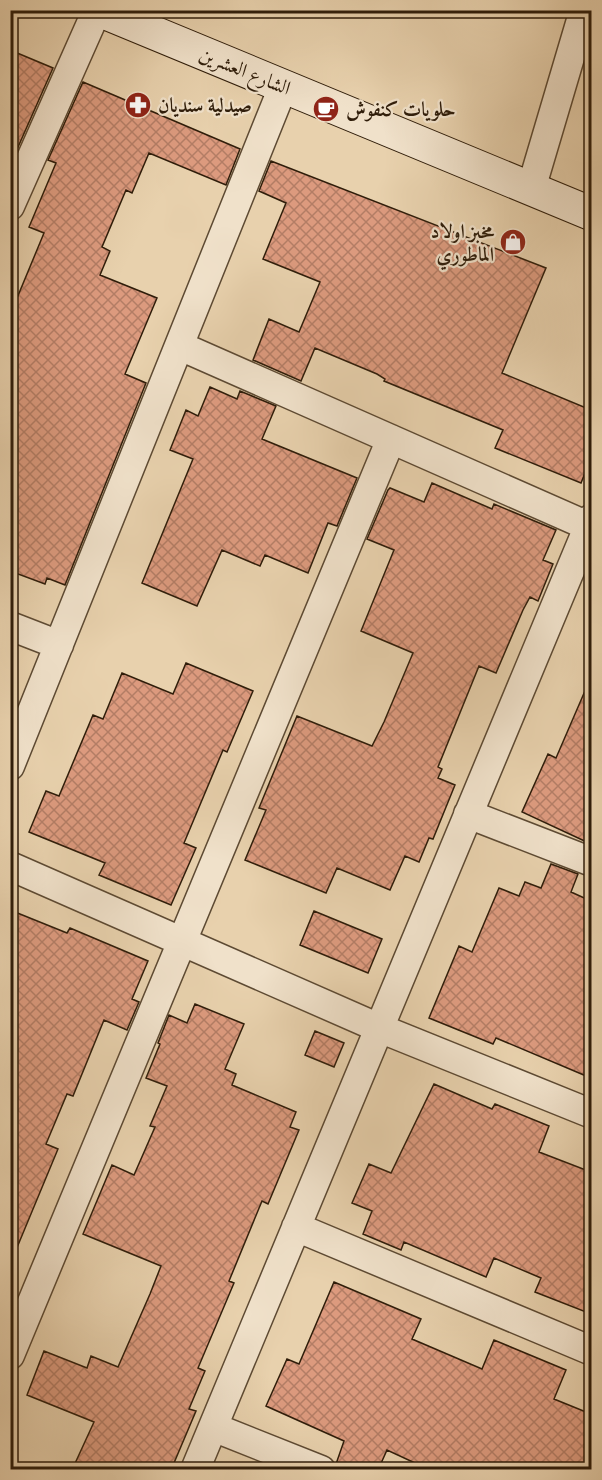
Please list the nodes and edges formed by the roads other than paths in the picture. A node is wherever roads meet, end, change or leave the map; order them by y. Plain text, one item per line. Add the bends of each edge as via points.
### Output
1 (584, 10) edge
2 (108, 12) edge
3 (283, 87) junction
4 (531, 189) junction
5 (10, 206) edge
6 (591, 214) edge
7 (180, 346) junction
8 (391, 439) junction
9 (590, 522) edge
10 (10, 626) edge
11 (59, 645) junction
12 (10, 766) edge
13 (468, 814) junction
14 (591, 862) edge
15 (10, 866) edge
16 (183, 941) junction
17 (379, 1028) junction
18 (591, 1114) edge
19 (296, 1227) junction
20 (591, 1351) edge
21 (10, 1355) edge
22 (213, 1427) junction
23 (195, 1470) edge
24 (321, 1470) edge

1 - 4 street
2 - 3 street, الشارع العشرين
2 - 5 street
3 - 4 street, الشارع العشرين
3 - 7 street
4 - 6 street, الشارع العشرين
7 - 8 street
7 - 11 street
8 - 9 street
8 - 16 street
9 - 13 street
10 - 11 street
11 - 12 street
13 - 14 street
13 - 17 street
15 - 16 street
16 - 17 street
16 - 21 street
17 - 18 street
17 - 19 street
19 - 20 street
19 - 22 street
22 - 23 street
22 - 24 street

